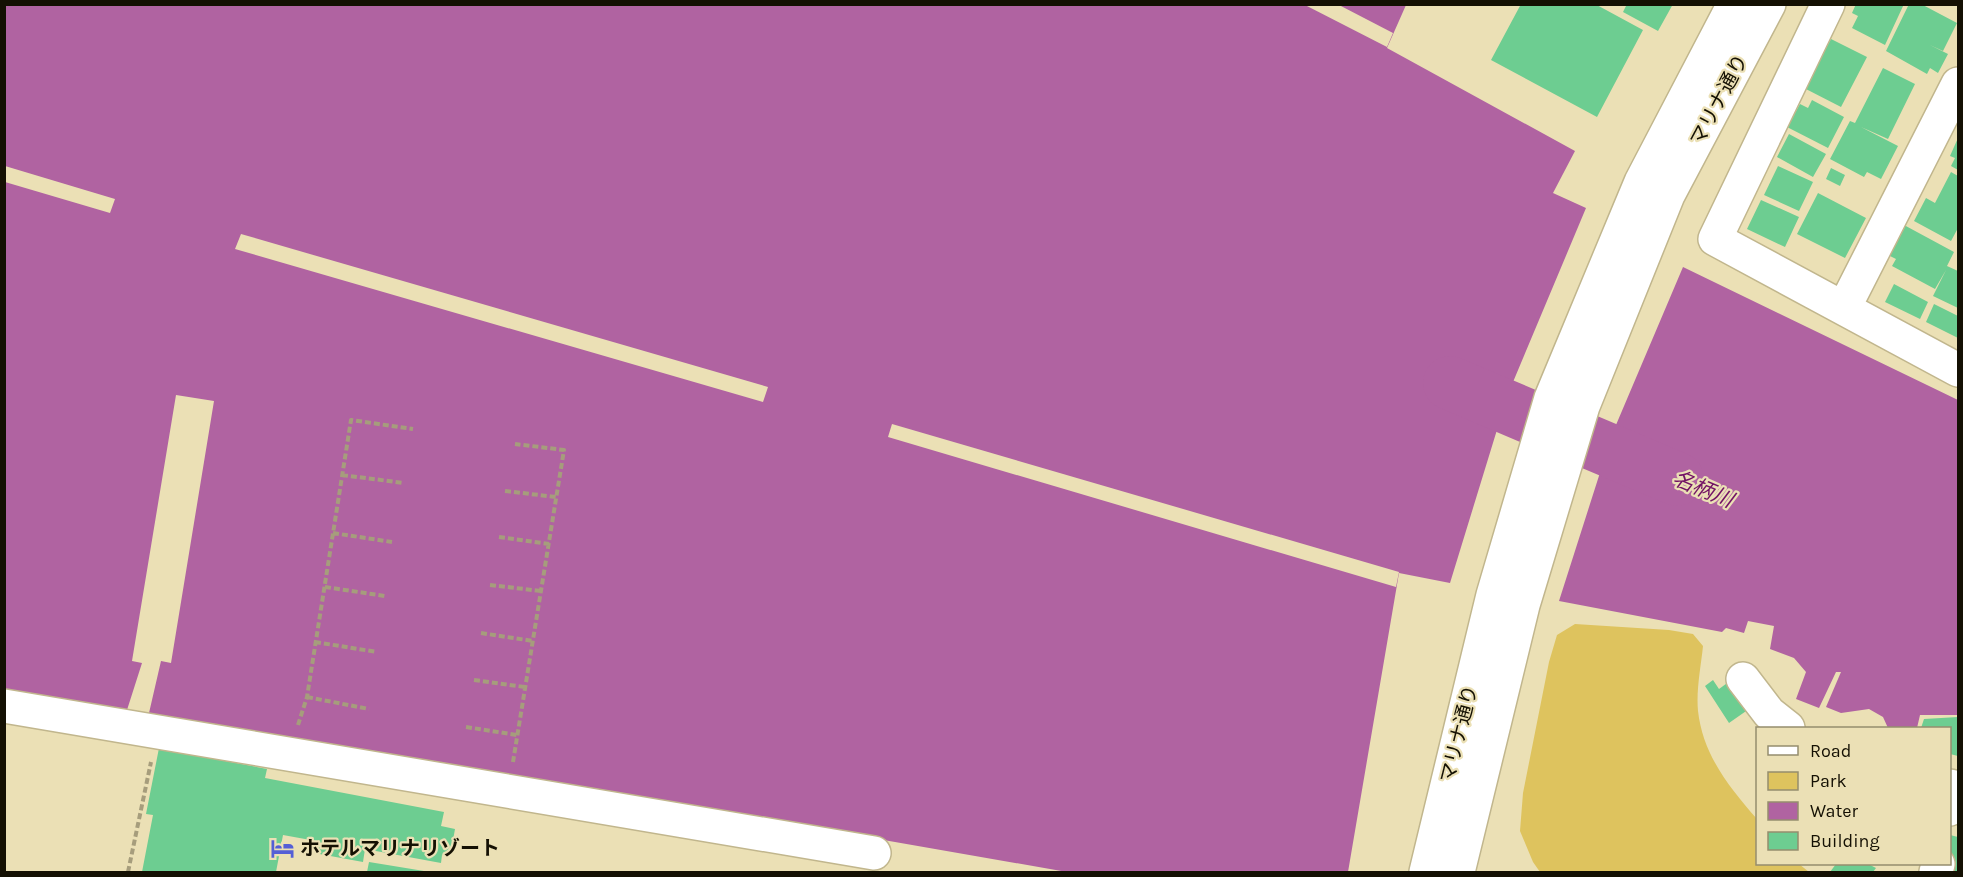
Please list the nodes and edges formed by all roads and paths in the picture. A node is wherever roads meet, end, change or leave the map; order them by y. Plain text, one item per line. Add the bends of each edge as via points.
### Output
1 (1734, 4) edge
2 (1769, 4) edge
3 (1828, 4) edge
4 (1959, 84) edge
5 (1655, 189) junction
6 (1844, 308) junction
7 (1959, 370) edge
8 (413, 429) dead end
9 (515, 444) dead end
10 (342, 475) junction
11 (404, 483) dead end
12 (505, 491) dead end
13 (556, 497) junction
14 (333, 533) junction
15 (499, 537) dead end
16 (392, 542) dead end
17 (549, 544) junction
18 (490, 585) dead end
19 (325, 587) junction
20 (541, 591) junction
21 (385, 596) dead end
22 (481, 633) dead end
23 (533, 641) junction
24 (315, 642) junction
25 (377, 651) dead end
26 (474, 680) dead end
27 (1743, 680) dead end
28 (525, 687) junction
29 (307, 697) junction
30 (4, 706) edge
31 (369, 709) dead end
32 (466, 727) dead end
33 (1786, 727) edge
34 (296, 729) dead end
35 (517, 735) junction
36 (153, 754) dead end
37 (512, 765) dead end
38 (1951, 786) edge
39 (1951, 804) edge
40 (874, 853) dead end
41 (128, 873) edge
42 (1426, 873) edge
43 (1458, 873) edge

1 - 5 street, マリナ通り
2 - 5 street, マリナ通り
3 - 6 street via 1715,239
4 - 6 street
5 - 42 street, マリナ通り via 1551,398 1493,595
5 - 43 street, マリナ通り via 1523,605
6 - 7 street
8 - 10 path via 351,420
9 - 13 path via 564,450
10 - 11 path
10 - 14 path
12 - 13 path
13 - 17 path
14 - 16 path
14 - 19 path
15 - 17 path
17 - 20 path
18 - 20 path
19 - 21 path
19 - 24 path
20 - 23 path
22 - 23 path
23 - 28 path
24 - 25 path
24 - 29 path
26 - 28 path
27 - 33 street
28 - 35 path
29 - 31 path
29 - 34 path
30 - 40 street
32 - 35 path
35 - 37 path
36 - 41 path
38 - 39 street

